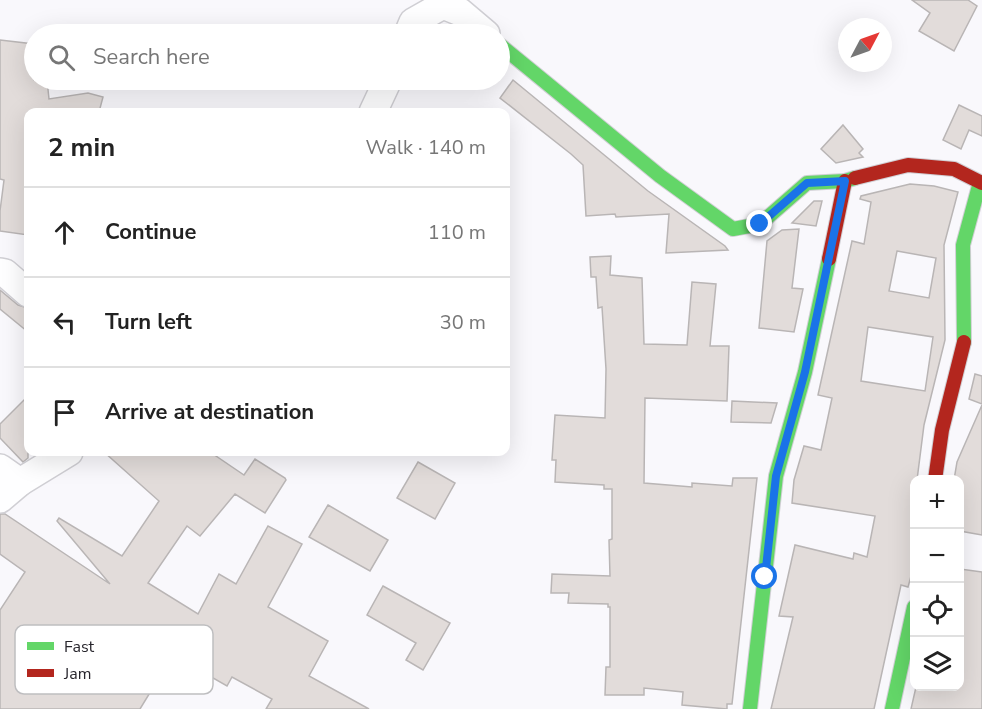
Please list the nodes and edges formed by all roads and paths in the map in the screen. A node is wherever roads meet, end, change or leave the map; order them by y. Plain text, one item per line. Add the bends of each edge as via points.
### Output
1 (466, 6) edge
2 (412, 24) edge
3 (479, 24) edge
4 (510, 53) edge
5 (383, 90) edge
6 (375, 108) edge
7 (845, 181) junction
8 (981, 183) edge
9 (0, 272) edge
10 (24, 290) edge
11 (59, 456) edge
12 (10, 475) edge
13 (936, 475) edge
14 (0, 499) edge
15 (910, 629) edge
16 (750, 709) edge
17 (892, 709) edge

1 - 2 street via 443,5
1 - 3 street
4 - 7 street via 660,176 733,229 760,224 807,183
5 - 6 street
7 - 8 street via 908,165 954,169
7 - 16 street via 805,372 776,476
8 - 13 street via 963,245 964,342 942,430
9 - 10 street
11 - 12 street
12 - 14 street
15 - 17 street

